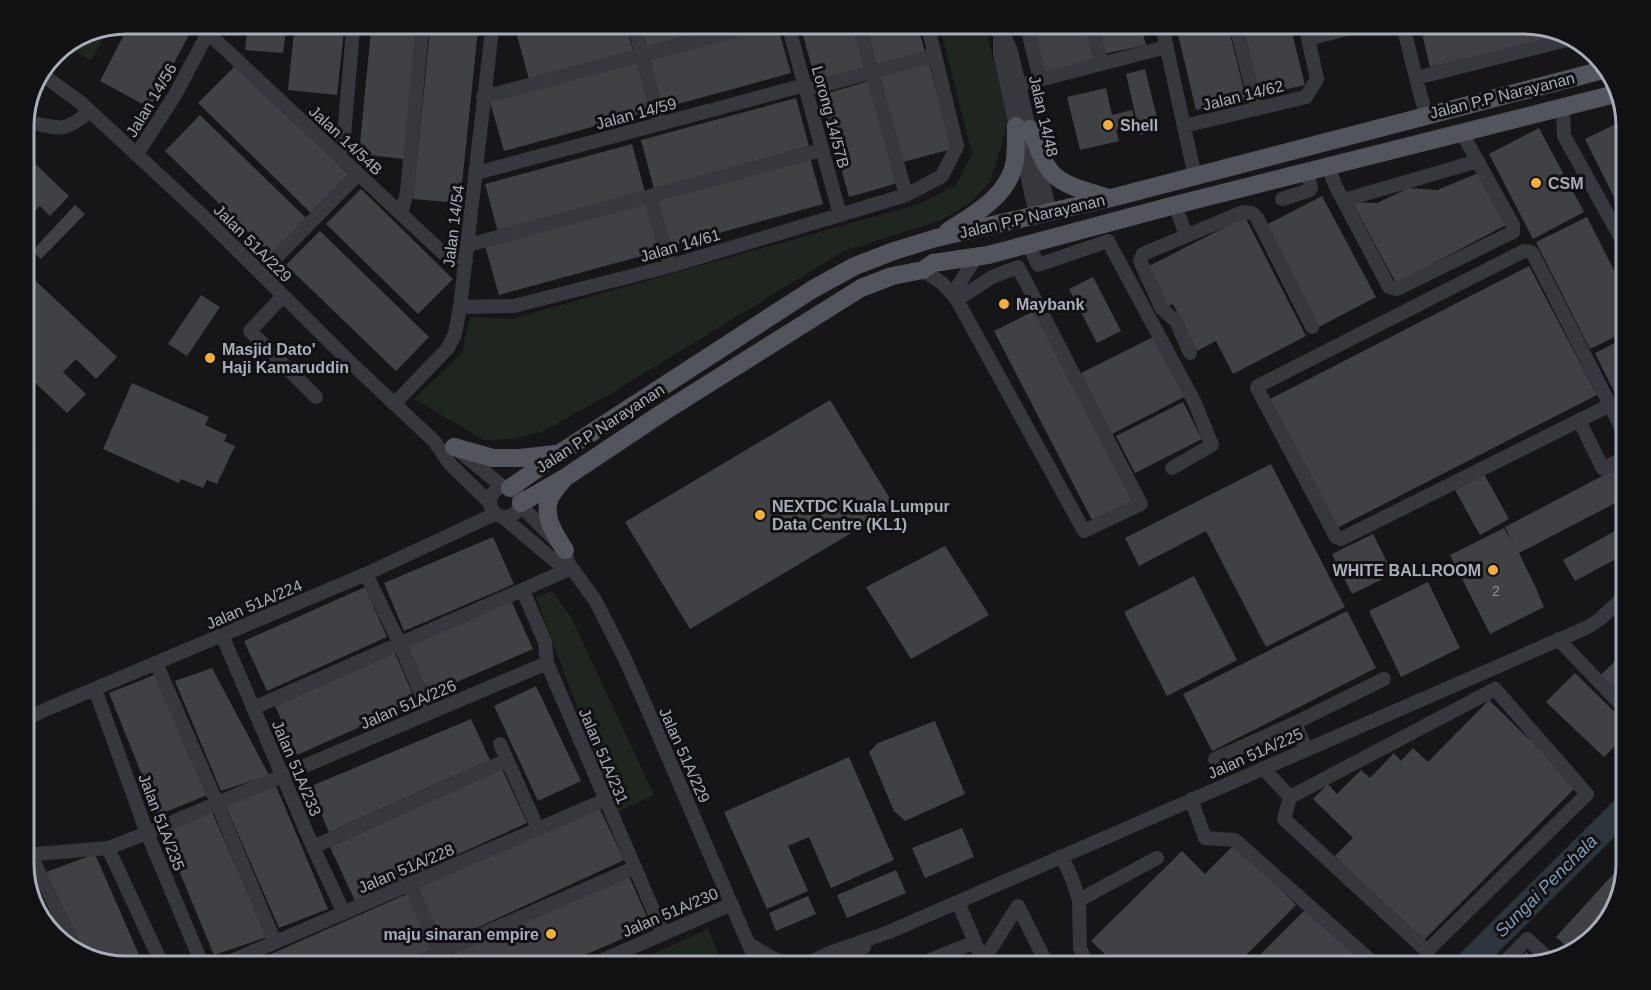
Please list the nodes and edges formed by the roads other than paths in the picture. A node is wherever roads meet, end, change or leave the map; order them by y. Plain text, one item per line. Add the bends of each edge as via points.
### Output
1 (208, 34) edge
2 (211, 34) edge
3 (353, 34) edge
4 (422, 34) edge
5 (491, 34) edge
6 (636, 34) edge
7 (722, 34) edge
8 (791, 34) edge
9 (862, 34) edge
10 (930, 34) edge
11 (1000, 34) edge
12 (1003, 34) edge
13 (1029, 34) edge
14 (1094, 34) edge
15 (1164, 34) edge
16 (1238, 34) edge
17 (1306, 34) edge
18 (1405, 34) edge
19 (1560, 42) edge
20 (1166, 47) junction
21 (642, 55) junction
22 (935, 56) junction
23 (1101, 64) junction
24 (1597, 71) edge
25 (872, 72) junction
26 (1416, 78) junction
27 (48, 79) edge
28 (1040, 80) junction
29 (1020, 85) junction
30 (806, 87) junction
31 (1610, 95) edge
32 (483, 97) junction
33 (1563, 107) junction
34 (1257, 109) junction
35 (90, 111) junction
36 (1426, 115) junction
37 (35, 123) edge
38 (660, 124) junction
39 (1184, 126) junction
40 (1023, 128) junction
41 (1462, 133) junction
42 (822, 150) junction
43 (137, 154) junction
44 (342, 159) junction
45 (1478, 161) junction
46 (1328, 167) junction
47 (1307, 172) junction
48 (476, 173) junction
49 (358, 174) junction
50 (1195, 177) junction
51 (906, 195) junction
52 (650, 196) junction
53 (1111, 198) junction
54 (1282, 199) dead end
55 (1344, 200) junction
56 (1175, 205) junction
57 (401, 214) junction
58 (840, 215) junction
59 (1044, 218) junction
60 (1109, 223) junction
61 (1616, 229) edge
62 (1186, 235) junction
63 (936, 238) junction
64 (1028, 244) junction
65 (468, 245) junction
66 (976, 257) junction
67 (466, 260) junction
68 (669, 266) junction
69 (928, 266) junction
70 (261, 273) junction
71 (283, 296) junction
72 (957, 299) junction
73 (460, 307) junction
74 (1312, 327) dead end
75 (1190, 353) dead end
76 (316, 397) dead end
77 (394, 404) junction
78 (1610, 405) junction
79 (1616, 417) edge
80 (1579, 420) junction
81 (434, 441) junction
82 (454, 447) junction
83 (560, 453) junction
84 (1616, 462) edge
85 (1172, 468) dead end
86 (566, 477) junction
87 (507, 487) junction
88 (521, 505) junction
89 (496, 512) junction
90 (568, 560) junction
91 (366, 574) junction
92 (523, 591) junction
93 (1616, 604) edge
94 (222, 635) junction
95 (1558, 639) junction
96 (400, 644) junction
97 (156, 663) junction
98 (547, 663) junction
99 (1384, 679) dead end
100 (95, 689) junction
101 (1616, 700) edge
102 (254, 708) junction
103 (429, 713) junction
104 (35, 715) edge
105 (1295, 723) junction
106 (500, 744) dead end
107 (1306, 749) junction
108 (1215, 759) dead end
109 (507, 760) junction
110 (1263, 768) junction
111 (282, 775) junction
112 (1290, 798) junction
113 (605, 800) junction
114 (1191, 800) junction
115 (217, 803) junction
116 (538, 829) junction
117 (147, 833) junction
118 (313, 847) junction
119 (108, 848) junction
120 (35, 855) edge
121 (1062, 856) junction
122 (1157, 858) dead end
123 (634, 868) junction
124 (36, 875) edge
125 (410, 884) junction
126 (1079, 900) junction
127 (958, 902) junction
128 (732, 904) junction
129 (344, 913) junction
130 (56, 922) edge
131 (889, 932) junction
132 (663, 933) junction
133 (275, 942) junction
134 (975, 942) junction
135 (749, 944) junction
136 (440, 953) junction
137 (1543, 953) edge
138 (158, 956) edge
139 (199, 956) edge
140 (243, 956) edge
141 (433, 956) edge
142 (441, 956) edge
143 (611, 956) edge
144 (749, 956) edge
145 (754, 956) edge
146 (768, 956) edge
147 (824, 956) edge
148 (849, 956) edge
149 (940, 956) edge
150 (981, 956) edge
151 (988, 956) edge
152 (1043, 956) edge
153 (1084, 956) edge
154 (1366, 956) edge
155 (1511, 956) edge

1 - 43 street, Jalan 14/56
2 - 44 street, Jalan 14/54B
3 - 44 street
4 - 57 street via 407,192
5 - 32 street, Jalan 14/54
6 - 21 street
7 - 21 street
8 - 30 street, Lorong 14/57B
9 - 25 street
10 - 22 street, Jalan 14/61
11 - 40 street, Jalan 14/48 via 1000,54
12 - 29 street, Jalan 14/48
13 - 28 street
14 - 23 street
15 - 20 street
16 - 34 street
17 - 34 street, Jalan 14/62 via 1317,79 1306,97
18 - 26 street
19 - 26 street
20 - 23 street
20 - 39 street
21 - 32 street
21 - 38 street
22 - 25 street, Jalan 14/59
22 - 51 street, Jalan 14/61 via 957,146 942,176
23 - 28 street
24 - 36 main road, Jalan P.P Narayanan
25 - 30 street, Jalan 14/59
25 - 51 street
26 - 36 street
27 - 35 street, Jalan 51A/229
28 - 29 street
29 - 40 street, Jalan 14/48
30 - 38 street, Jalan 14/59
30 - 42 street, Lorong 14/57B
31 - 33 main road, Jalan P.P Narayanan
32 - 48 street, Jalan 14/54
33 - 41 main road, Jalan P.P Narayanan
33 - 61 street via 1564,136
34 - 39 street, Jalan 14/62
35 - 37 street via 62,129
35 - 43 street, Jalan 51A/229
36 - 50 main road, Jalan P.P Narayanan
38 - 48 street, Jalan 14/59
39 - 50 street
40 - 53 main road via 1055,176
40 - 59 street, Jalan 14/48
40 - 63 main road via 1007,182 983,210
41 - 45 street
41 - 46 main road, Jalan P.P Narayanan
42 - 52 street
42 - 58 street, Lorong 14/57B
43 - 70 street, Jalan 51A/229
44 - 49 street, Jalan 14/54B
45 - 55 street
45 - 55 street via 1513,225 1513,232 1397,289 1389,287
46 - 47 main road, Jalan P.P Narayanan
46 - 55 street
47 - 54 street via 1310,190
47 - 56 main road, Jalan P.P Narayanan
48 - 65 street, Jalan 14/54
49 - 57 street, Jalan 14/54B
49 - 70 street
50 - 53 main road, Jalan P.P Narayanan
51 - 58 street, Jalan 14/61
52 - 65 street
52 - 68 street
53 - 59 main road, Jalan P.P Narayanan
56 - 60 main road, Jalan P.P Narayanan
56 - 62 street
57 - 67 street, Jalan 14/54B via 444,254
58 - 68 street, Jalan 14/61
59 - 60 main road via 1062,229
59 - 63 main road, Jalan P.P Narayanan
59 - 69 main road via 1035,233 961,251
60 - 64 main road, Jalan P.P Narayanan
62 - 74 street via 1244,212 1252,213
62 - 75 street via 1143,254 1140,261 1162,309 1176,321
63 - 83 main road, Jalan P.P Narayanan via 855,266 813,289
64 - 66 main road, Jalan P.P Narayanan
64 - 85 street via 1038,265 1108,241 1194,401 1212,445
65 - 67 street, Jalan 14/54
66 - 69 main road, Jalan P.P Narayanan
66 - 72 street via 956,289
67 - 73 street, Jalan 14/54
68 - 73 street, Jalan 14/61 via 514,306
69 - 72 street
69 - 86 main road, Jalan P.P Narayanan via 861,288
70 - 71 street, Jalan 51A/229
71 - 76 street via 250,331
71 - 77 street, Jalan 51A/229
72 - 72 street via 992,277 1018,267 1142,504 1084,531
73 - 77 street, Jalan 14/54 via 448,348
77 - 81 street, Jalan 51A/229
78 - 79 street
78 - 80 street
78 - 80 street via 1531,252 1524,251 1257,388 1339,539
80 - 84 street via 1603,469
81 - 82 street, Jalan 51A/229
81 - 89 street, Jalan 51A/229 via 450,464
82 - 83 main road via 493,458
82 - 87 street, Jalan 51A/229
83 - 87 main road, Jalan P.P Narayanan
86 - 88 main road, Jalan P.P Narayanan
86 - 90 main road via 550,498 548,514
87 - 88 street via 518,494
87 - 89 street via 493,492
88 - 89 street via 515,515
88 - 90 street, Jalan 51A/229
89 - 90 street, Jalan 51A/229 via 555,561
89 - 91 street, Jalan 51A/224
90 - 92 street
90 - 128 street, Jalan 51A/229 via 595,600 624,657
91 - 94 street, Jalan 51A/224
91 - 96 street
92 - 96 street
92 - 98 street, Jalan 51A/231 via 545,642
93 - 95 street, Jalan 51A/225 via 1588,627
94 - 97 street, Jalan 51A/224
94 - 102 street, Jalan 51A/233
95 - 101 street
95 - 107 street, Jalan 51A/225
96 - 102 street
96 - 103 street
97 - 100 street, Jalan 51A/224
97 - 115 street
98 - 103 street, Jalan 51A/226
98 - 113 street, Jalan 51A/231
99 - 105 street
100 - 104 street, Jalan 51A/224
100 - 117 street, Jalan 51A/235
102 - 111 street, Jalan 51A/233
103 - 111 street, Jalan 51A/226
105 - 107 street
105 - 108 street
106 - 109 street
107 - 110 street, Jalan 51A/225
109 - 116 street
109 - 118 street
110 - 112 street
110 - 114 street, Jalan 51A/225
111 - 115 street, Jalan 51A/226
111 - 118 street, Jalan 51A/233
112 - 112 street via 1495,689 1587,794 1428,951 1284,819
113 - 116 street, Jalan 51A/228
113 - 123 street, Jalan 51A/231
114 - 121 street, Jalan 51A/225
114 - 154 street via 1205,838 1236,840
115 - 117 street, Jalan 51A/226
115 - 133 street
116 - 125 street, Jalan 51A/228
117 - 119 street, Jalan 51A/226
117 - 139 street, Jalan 51A/235
118 - 129 street, Jalan 51A/233
119 - 120 street, Jalan 51A/226
119 - 138 street
121 - 126 street
121 - 127 street, Jalan 51A/225
122 - 126 street
123 - 132 street, Jalan 51A/231
123 - 136 street
124 - 130 street
125 - 129 street, Jalan 51A/228
125 - 136 street
126 - 153 street
127 - 131 street, Jalan 51A/225
127 - 134 street
128 - 132 street, Jalan 51A/230
128 - 135 street, Jalan 51A/229
129 - 133 street, Jalan 51A/228
131 - 147 street, Jalan 51A/225
131 - 148 street, Jalan 51A/225
132 - 143 street, Jalan 51A/230
133 - 140 street, Jalan 51A/228
134 - 149 street
134 - 150 street
135 - 144 street
135 - 145 street, Jalan 51A/229
135 - 146 street
136 - 141 street
136 - 142 street
137 - 155 street via 1527,939
151 - 152 street via 1018,906

